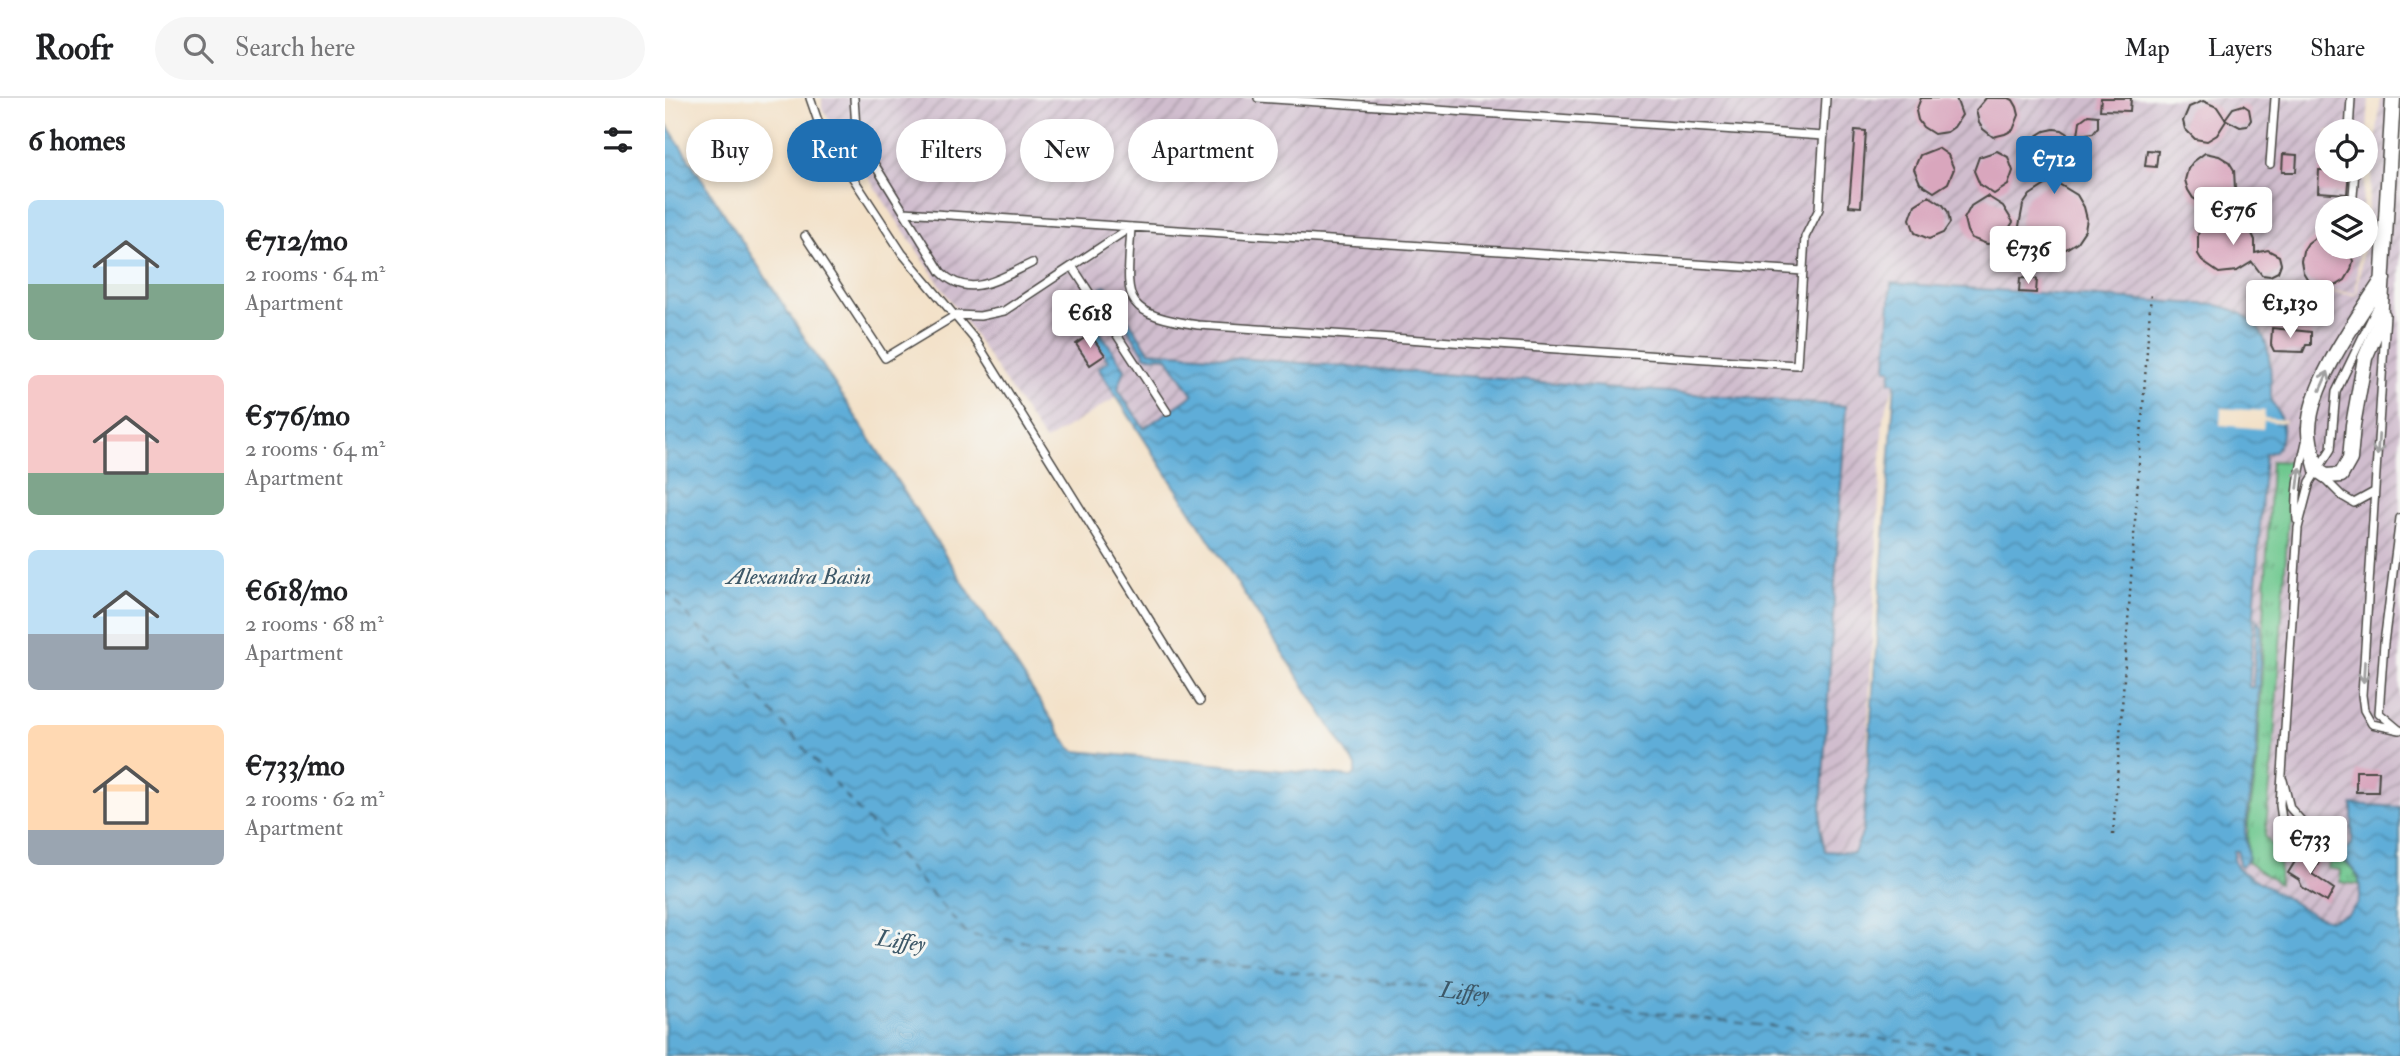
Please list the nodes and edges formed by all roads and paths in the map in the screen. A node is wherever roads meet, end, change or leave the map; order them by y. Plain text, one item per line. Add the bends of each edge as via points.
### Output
1 (810, 98) edge
2 (854, 98) edge
3 (1258, 98) edge
4 (1826, 98) edge
5 (2275, 98) edge
6 (2351, 98) edge
7 (2393, 98) edge
8 (2350, 119) edge
9 (1824, 136) junction
10 (2270, 164) dead end
11 (2354, 182) edge
12 (2353, 196) dead end
13 (904, 212) junction
14 (1131, 227) junction
15 (805, 236) dead end
16 (1032, 263) dead end
17 (1072, 266) junction
18 (1803, 271) junction
19 (2383, 279) junction
20 (2151, 293) dead end
21 (956, 315) junction
22 (1167, 412) dead end
23 (2308, 429) junction
24 (2317, 470) junction
25 (2374, 492) junction
26 (2400, 518) edge
27 (2298, 528) junction
28 (1200, 701) dead end
29 (2399, 730) edge
30 (2283, 780) junction
31 (2113, 835) dead end

1 - 21 lane via 819,124 902,253
2 - 13 lane via 856,128 865,149
3 - 9 lane
4 - 9 lane
5 - 10 lane
6 - 8 lane
7 - 19 street
9 - 18 lane via 1819,209 1805,237
11 - 12 lane
13 - 14 lane
13 - 16 lane via 941,272 956,284 993,282
14 - 17 lane
14 - 18 lane
14 - 18 lane via 1128,286 1134,302 1163,320 1797,365
15 - 21 lane via 885,358
17 - 21 lane via 1004,311
17 - 22 lane
23 -> 19 street via 2313,403 2335,355
19 - 24 lane via 2379,303 2336,392 2330,449
19 - 24 street via 2379,323 2365,358 2350,459 2341,475
19 -> 25 lane via 2387,325
20 - 31 path
21 - 28 lane
23 - 24 street
27 -> 23 lane via 2296,507
24 - 25 lane via 2354,503
24 - 27 lane
25 -> 29 lane via 2362,695 2372,724
26 - 29 lane via 2383,643 2379,713
27 - 30 lane
30 - 30 lane via 2290,807 2307,827 2307,835 2299,840 2289,839 2283,827

